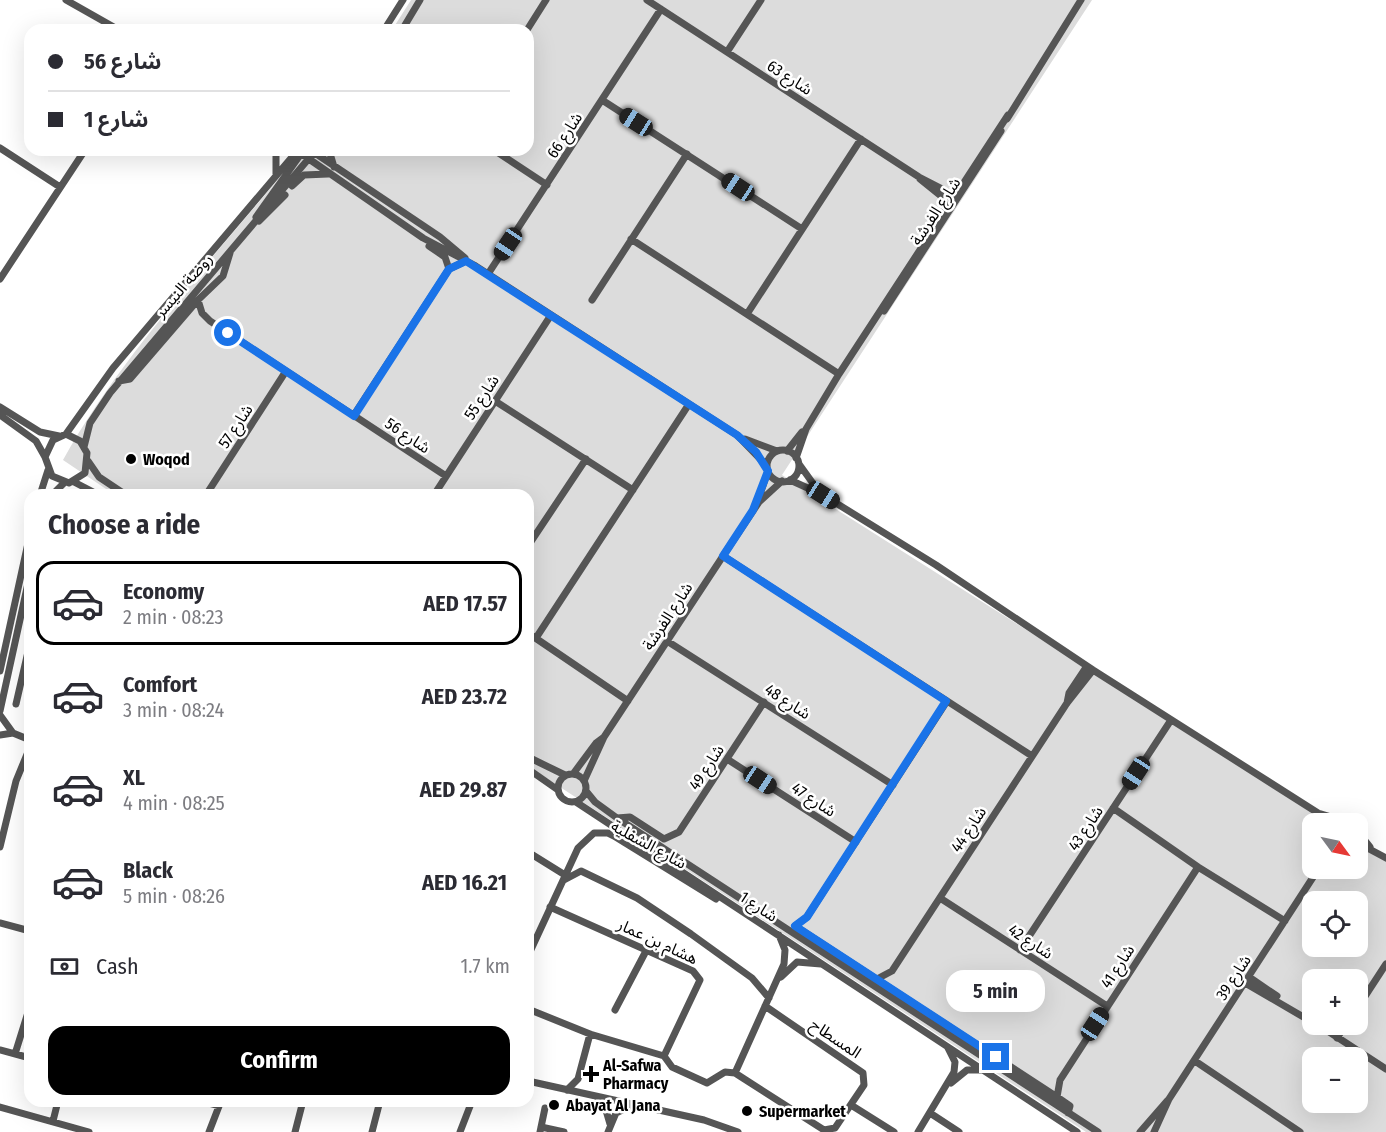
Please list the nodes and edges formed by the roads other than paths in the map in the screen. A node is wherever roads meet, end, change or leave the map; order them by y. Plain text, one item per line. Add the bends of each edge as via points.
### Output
1 (66, 0) edge
2 (403, 0) edge
3 (420, 0) edge
4 (546, 0) edge
5 (647, 0) edge
6 (761, 0) edge
7 (1081, 0) edge
8 (661, 9) junction
9 (108, 24) edge
10 (388, 24) edge
11 (406, 24) edge
12 (531, 24) edge
13 (727, 52) junction
14 (602, 100) junction
15 (861, 139) junction
16 (0, 148) edge
17 (687, 154) junction
18 (81, 156) edge
19 (276, 156) edge
20 (299, 156) edge
21 (301, 156) edge
22 (307, 156) edge
23 (314, 156) edge
24 (331, 156) edge
25 (503, 156) edge
26 (309, 160) junction
27 (334, 168) junction
28 (276, 174) junction
29 (328, 174) junction
30 (918, 177) junction
31 (547, 185) junction
32 (60, 188) junction
33 (957, 197) junction
34 (951, 205) junction
35 (254, 222) junction
36 (802, 229) junction
37 (423, 238) junction
38 (631, 239) junction
39 (231, 251) junction
40 (466, 261) junction
41 (474, 266) junction
42 (449, 269) junction
43 (488, 274) junction
44 (0, 279) edge
45 (198, 300) junction
46 (592, 300) dead end
47 (747, 314) junction
48 (551, 315) junction
49 (204, 317) junction
50 (182, 318) junction
51 (286, 371) junction
52 (839, 374) junction
53 (119, 381) junction
54 (495, 400) junction
55 (689, 404) junction
56 (0, 407) edge
57 (0, 415) edge
58 (354, 416) junction
59 (811, 420) junction
60 (63, 435) junction
61 (737, 435) junction
62 (84, 447) junction
63 (777, 451) junction
64 (787, 451) junction
65 (45, 457) junction
66 (88, 459) junction
67 (586, 459) junction
68 (797, 461) junction
69 (768, 469) junction
70 (48, 470) junction
71 (446, 477) junction
72 (786, 481) junction
73 (74, 482) junction
74 (64, 483) junction
75 (42, 489) edge
76 (58, 489) edge
77 (87, 489) edge
78 (117, 489) edge
79 (210, 489) edge
80 (438, 489) edge
81 (633, 490) junction
82 (823, 495) junction
83 (753, 510) junction
84 (534, 537) edge
85 (723, 556) junction
86 (24, 560) edge
87 (24, 602) edge
88 (536, 638) joint
89 (667, 641) junction
90 (1, 662) edge
91 (1090, 668) junction
92 (24, 669) edge
93 (0, 671) edge
94 (628, 701) junction
95 (946, 701) junction
96 (764, 702) junction
97 (16, 704) dead end
98 (0, 713) edge
99 (1171, 720) junction
100 (13, 733) junction
101 (0, 735) edge
102 (604, 737) junction
103 (24, 738) edge
104 (1032, 756) junction
105 (727, 759) junction
106 (534, 760) edge
107 (24, 762) edge
108 (534, 773) edge
109 (573, 774) junction
110 (565, 776) junction
111 (584, 781) junction
112 (893, 785) junction
113 (558, 790) junction
114 (586, 791) junction
115 (576, 802) junction
116 (1113, 808) junction
117 (1318, 813) edge
118 (617, 818) junction
119 (664, 839) joint
120 (856, 842) junction
121 (1368, 843) edge
122 (0, 847) edge
123 (1368, 848) edge
124 (1377, 852) junction
125 (534, 856) edge
126 (1386, 858) edge
127 (1198, 867) junction
128 (564, 878) junction
129 (1312, 879) edge
130 (940, 898) junction
131 (550, 907) junction
132 (751, 917) junction
133 (807, 917) junction
134 (1285, 921) junction
135 (0, 923) edge
136 (24, 929) edge
137 (806, 933) junction
138 (778, 934) junction
139 (534, 943) edge
140 (1020, 950) junction
141 (646, 951) junction
142 (824, 964) junction
143 (1386, 964) edge
144 (892, 970) junction
145 (877, 979) junction
146 (1247, 980) junction
147 (776, 984) junction
148 (890, 988) junction
149 (1368, 992) edge
150 (769, 998) junction
151 (765, 1006) junction
152 (1107, 1006) junction
153 (615, 1010) dead end
154 (534, 1011) edge
155 (1302, 1015) edge
156 (24, 1025) edge
157 (590, 1034) junction
158 (1333, 1035) edge
159 (1339, 1035) edge
160 (1337, 1038) junction
161 (946, 1046) junction
162 (0, 1050) edge
163 (15, 1054) junction
164 (24, 1056) edge
165 (664, 1056) junction
166 (1193, 1063) junction
167 (982, 1070) junction
168 (1386, 1070) edge
169 (735, 1073) junction
170 (1060, 1080) junction
171 (534, 1082) edge
172 (947, 1087) junction
173 (1045, 1089) junction
174 (567, 1090) junction
175 (596, 1096) junction
176 (1057, 1097) junction
177 (1169, 1099) junction
178 (633, 1104) junction
179 (851, 1105) junction
180 (0, 1107) edge
181 (56, 1107) edge
182 (219, 1107) edge
183 (301, 1107) edge
184 (378, 1107) edge
185 (470, 1107) edge
186 (544, 1108) dead end
187 (930, 1113) junction
188 (1068, 1113) junction
189 (53, 1121) junction
190 (609, 1128) edge
191 (540, 1130) edge
192 (1296, 1131) edge
193 (89, 1132) edge
194 (209, 1132) edge
195 (295, 1132) edge
196 (372, 1132) edge
197 (460, 1132) edge
198 (564, 1132) edge
199 (738, 1132) edge
200 (894, 1132) edge
201 (918, 1132) edge
202 (959, 1132) edge
203 (1077, 1132) edge
204 (1098, 1132) edge
205 (1140, 1132) edge
206 (1154, 1132) edge

1 - 9 street
2 - 10 street
3 - 11 street
4 - 12 street
5 - 8 street, شارع 63
6 - 13 street
7 - 33 street, شارع الفرشة
8 - 13 street, شارع 63
8 - 14 street, شارع 66
13 - 15 street, شارع 63
14 - 17 street
14 - 31 street, شارع 66
15 - 30 street, شارع 63
15 - 36 street
16 - 32 street
17 - 36 street
17 - 38 street
18 - 32 street
19 - 28 street
20 - 28 street, روضة النيسر
21 - 35 street via 265,201
22 - 26 street, روضة النيسر
23 - 27 street
24 - 27 street
25 - 31 street
26 - 29 street
26 - 35 street, روضة النيسر
27 - 41 street via 440,237
28 - 60 street, روضة النيسر via 113,368
29 - 35 street via 304,175 267,215
29 - 37 street
30 - 33 street, شارع 63
30 - 34 street, شارع 63
31 - 43 street, شارع 66
32 - 44 street
33 - 34 street, شارع الفرشة
34 - 52 street, شارع الفرشة via 909,275
35 - 39 street, روضة النيسر
36 - 47 street
37 - 40 street
37 - 42 street via 446,257
38 - 46 street
38 - 47 street
39 - 45 street via 223,276
39 - 53 street, روضة النيسر
40 - 41 street
40 - 42 street
41 - 43 street
42 - 58 street
43 - 48 street
45 - 49 street
45 - 50 street
47 - 52 street
48 - 54 street, شارع 55
48 - 55 street
49 - 50 street
49 - 51 street, شارع 56
50 - 53 street via 130,379
51 - 58 street, شارع 56
51 - 79 street, شارع 57
52 - 59 street, شارع الفرشة
53 - 62 street, روضة النيسر via 90,423
54 - 67 street
54 - 71 street, شارع 55
55 - 61 street
55 - 81 street
56 - 60 street via 40,432
57 - 65 street via 36,441
58 - 71 street, شارع 56
59 - 64 street, شارع الفرشة
59 - 68 street, شارع الفرشة
60 - 62 street via 74,436
60 - 65 street via 49,445
61 - 63 street
61 - 69 street
62 - 66 street
63 - 64 street
63 - 69 street via 770,457
64 - 68 street
65 - 70 street
66 - 73 street via 85,473
66 - 78 street via 99,477
67 - 81 street
67 - 84 street
68 - 72 street via 797,473
68 - 82 street
69 - 72 street via 773,478
69 - 83 street, شارع الفرشة
70 - 74 street
70 - 75 street
71 - 80 street, شارع 55
72 - 82 street
72 - 83 street, شارع الفرشة
73 - 74 street
73 - 77 street
74 - 76 street
81 - 88 street
82 - 91 street
83 - 85 street, شارع الفرشة
85 - 89 street, شارع الفرشة
85 - 95 street
86 - 90 street
87 - 98 street
88 - 94 street
89 - 94 street, شارع الفرشة
89 - 96 street, شارع 48
90 - 93 street
91 - 99 street
91 - 104 street, شارع 44
92 - 97 street
94 - 102 street, شارع الفرشة
95 - 104 street
95 - 112 street
96 - 105 street, شارع 49
96 - 112 street, شارع 48
98 - 100 street
99 - 116 street, شارع 43
99 - 117 street
100 - 101 street
100 - 103 street
102 - 109 street, شارع الفرشة
102 - 111 street, شارع الفرشة
104 - 130 street, شارع 44
105 - 119 street, شارع 49 via 682,829
105 - 120 street, شارع 47
106 - 110 street
107 - 122 street
108 - 113 street
109 - 110 street
109 - 111 street
110 - 113 street
111 - 114 street
112 - 120 street
113 - 115 street via 564,800
114 - 115 street
114 - 118 street, شارع 1
115 - 132 street, شارع 1
116 - 127 street
116 - 140 street, شارع 43
118 - 119 street, شارع 1 via 630,817
118 - 188 street, شارع 1
120 - 133 street
121 - 124 street
123 - 124 street
124 - 126 street
125 - 128 street
127 - 134 street
127 - 152 street, شارع 41
128 - 131 street, شارع الشفلية
128 - 132 street, شارع الشفلية via 586,838 594,833 608,833 738,913
128 - 150 street via 581,871 637,898 752,978
129 - 134 street, شارع 39
130 - 140 street, شارع 42
130 - 144 street, شارع 44
131 - 139 street, شارع الشفلية
131 - 141 street, هشام بن عمار
132 - 138 street, شارع 1
133 - 137 street
133 - 137 street, شارع 1 via 795,926
134 - 146 street, شارع 39
135 - 136 street
137 - 145 street, شارع 1
138 - 142 street, شارع 1
138 - 147 street via 786,955
140 - 152 street, شارع 42
141 - 153 street
141 - 165 street, هشام بن عمار via 700,976
142 - 147 street via 793,964
142 - 161 street, شارع 1
143 - 149 street
144 - 145 street, شارع 44
144 - 148 street, شارع 44
145 - 148 street, شارع 1
146 - 155 street
146 - 166 street, شارع 39
147 - 150 street
148 - 173 street, شارع 1
150 - 151 street
151 - 169 street
151 - 179 street, المسطاح via 863,1073 864,1085
152 - 170 street, شارع 41
154 - 157 street
156 - 163 street
157 - 165 street
157 - 174 street via 578,1079
158 - 160 street
159 - 160 street
160 - 168 street
161 - 167 street, شارع 1
161 - 172 street via 956,1068
162 - 163 street
163 - 164 street
165 - 169 street via 672,1067 707,1083 725,1072
166 - 177 street, شارع 39
166 - 192 street
167 - 172 street via 967,1070
167 - 203 street, شارع 1
169 - 179 street, المسطاح via 824,1130 835,1128
170 - 173 street, شارع 41
170 - 176 street, شارع 41
171 - 174 street
172 - 187 street
173 - 176 street, شارع 1
174 - 175 street
175 - 178 street
175 - 190 street via 605,1107
176 - 188 street, شارع 1 via 1070,1106
177 - 205 street, شارع 39
177 - 206 street, شارع 39
178 - 190 street via 619,1110
178 - 199 street
179 - 200 street
180 - 189 street
181 - 189 street
182 - 194 street
183 - 195 street
184 - 196 street
185 - 197 street
186 - 191 street
187 - 201 street
187 - 202 street
188 - 204 street, شارع 1
189 - 193 street
191 - 198 street

